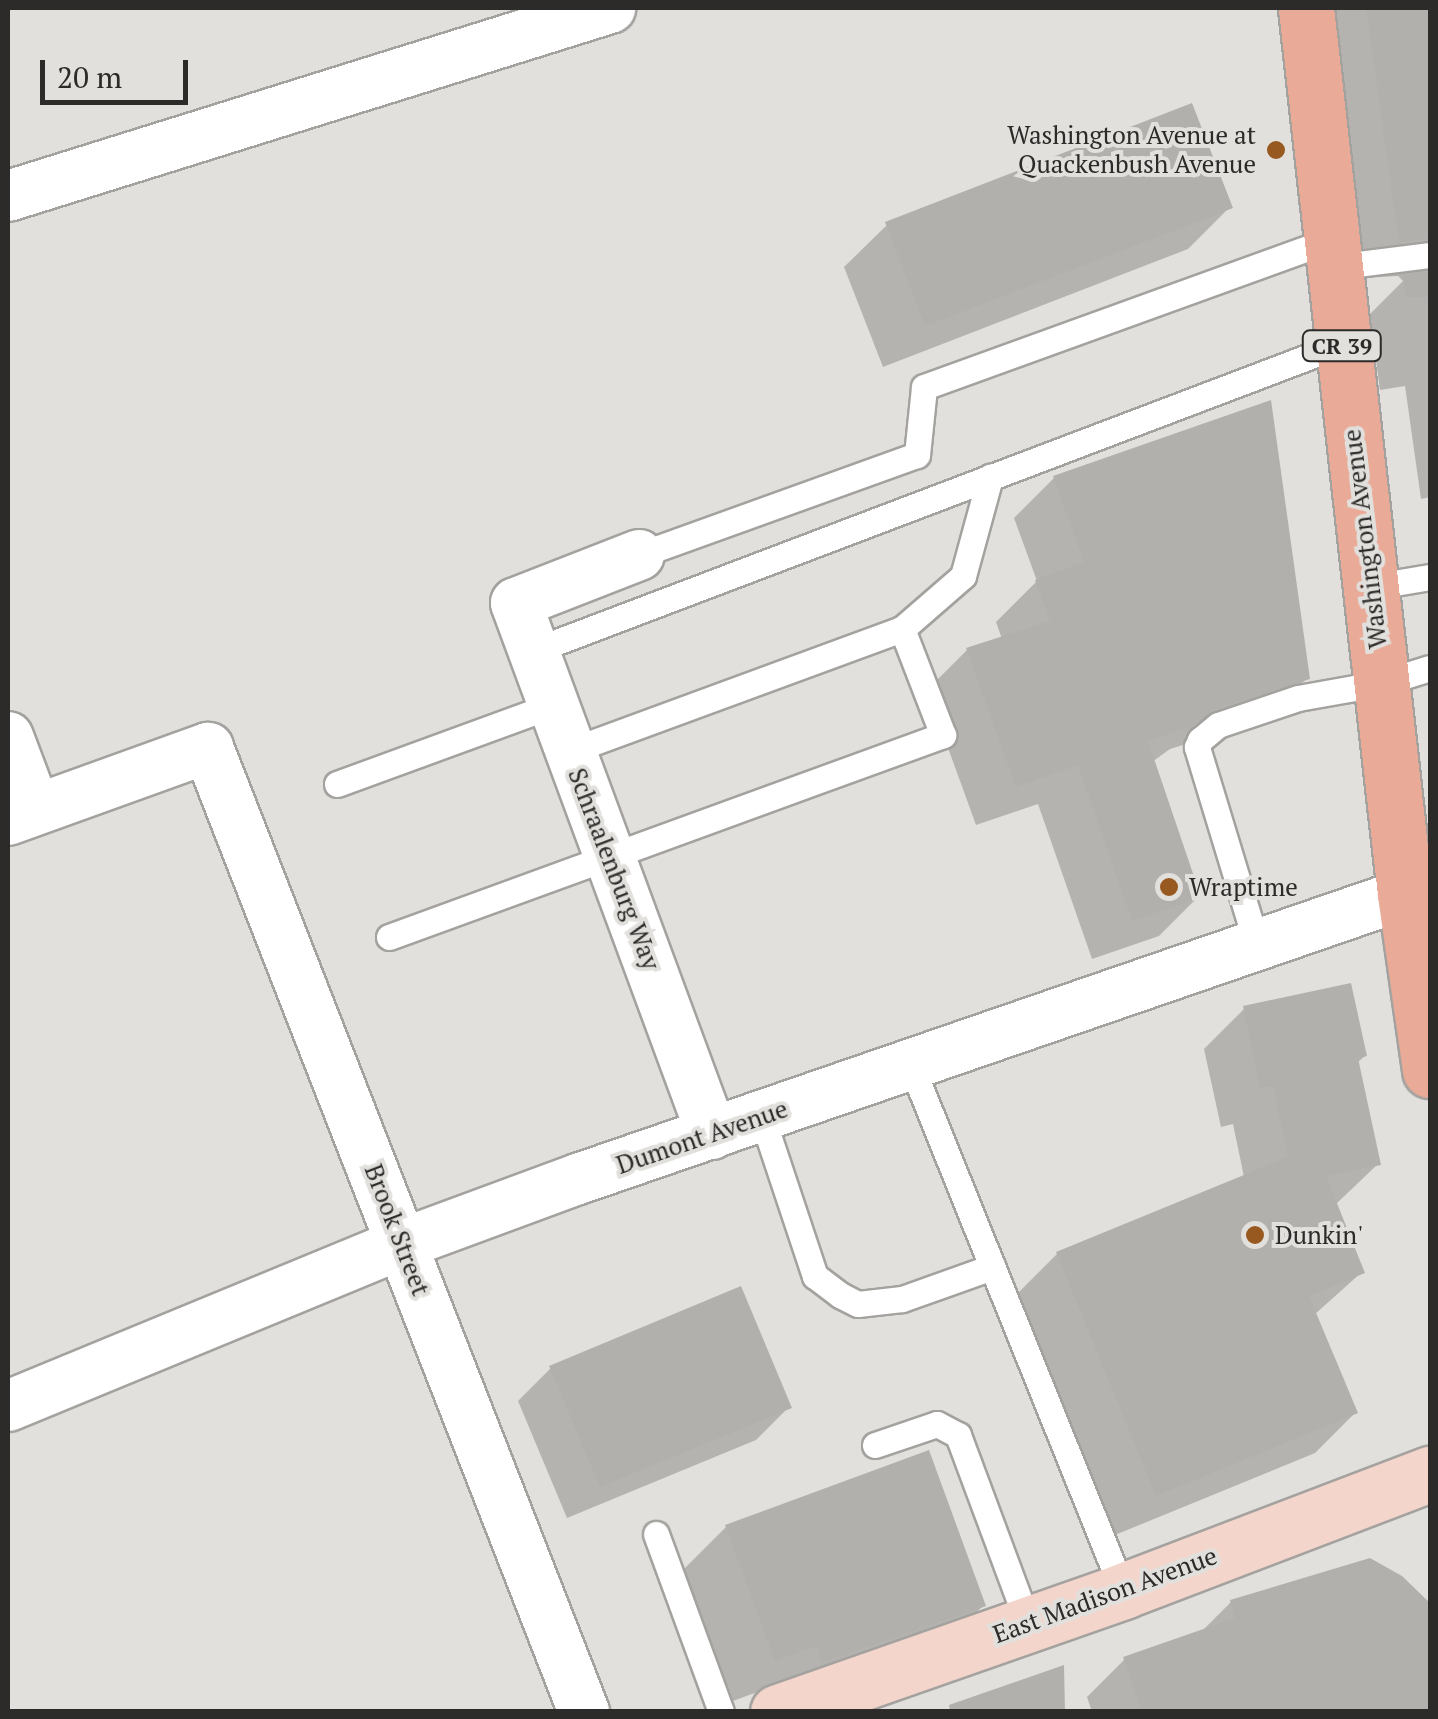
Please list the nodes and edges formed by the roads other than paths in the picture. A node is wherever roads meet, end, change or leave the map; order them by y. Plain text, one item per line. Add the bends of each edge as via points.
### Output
1 (1306, 8) edge
2 (591, 10) edge
3 (8, 196) edge
4 (1331, 253) junction
5 (1430, 255) edge
6 (1342, 344) junction
7 (990, 477) junction
8 (639, 556) joint
9 (1430, 578) edge
10 (1370, 587) junction
11 (902, 629) junction
12 (533, 651) junction
13 (1406, 676) edge
14 (553, 706) junction
15 (8, 737) edge
16 (570, 751) junction
17 (336, 784) dead end
18 (21, 814) edge
19 (610, 854) junction
20 (1418, 891) edge
21 (389, 937) dead end
22 (1257, 945) junction
23 (1425, 992) edge
24 (911, 1066) junction
25 (1430, 1070) edge
26 (762, 1117) junction
27 (712, 1134) junction
28 (402, 1244) junction
29 (992, 1266) junction
30 (8, 1406) edge
31 (876, 1445) dead end
32 (1430, 1474) edge
33 (656, 1534) dead end
34 (1123, 1591) junction
35 (1028, 1623) junction
36 (584, 1712) edge
37 (722, 1712) edge
38 (778, 1712) edge

1 - 4 main road, Washington Avenue / CR 39
2 - 3 street
4 - 5 lane
4 - 6 main road, Washington Avenue / CR 39
4 - 8 lane via 924,387 917,455
6 - 7 lane
6 - 10 main road, Washington Avenue / CR 39
7 - 11 lane via 963,576
7 - 12 lane
8 - 12 street, Schraalenburg Way via 516,603
9 - 10 lane
10 - 13 main road, Washington Avenue / CR 39
11 - 16 lane
11 - 19 lane via 944,735
12 - 14 street, Schraalenburg Way
13 - 20 main road, Washington Avenue / CR 39
13 - 22 lane via 1298,698 1218,726 1200,740
14 - 16 street, Schraalenburg Way
14 - 17 lane
15 - 18 street
16 - 19 street, Schraalenburg Way
18 - 28 street, Brook Street via 208,748
19 - 21 lane
19 - 27 street, Schraalenburg Way
20 - 22 street, Dumont Avenue
20 - 23 main road, Washington Avenue / CR 39
22 - 24 street, Dumont Avenue
23 - 25 main road, Washington Avenue / CR 39
24 - 26 street, Dumont Avenue
24 - 29 lane
26 - 27 street, Dumont Avenue
26 - 29 lane via 814,1276 840,1295 858,1304 902,1299
27 - 28 street, Dumont Avenue
28 - 30 street, Dumont Avenue
28 - 36 street, Brook Street
29 - 34 lane
31 - 35 lane via 937,1424 958,1435
32 - 34 main road, East Madison Avenue
33 - 37 lane
34 - 35 main road, East Madison Avenue
35 - 38 main road, East Madison Avenue

